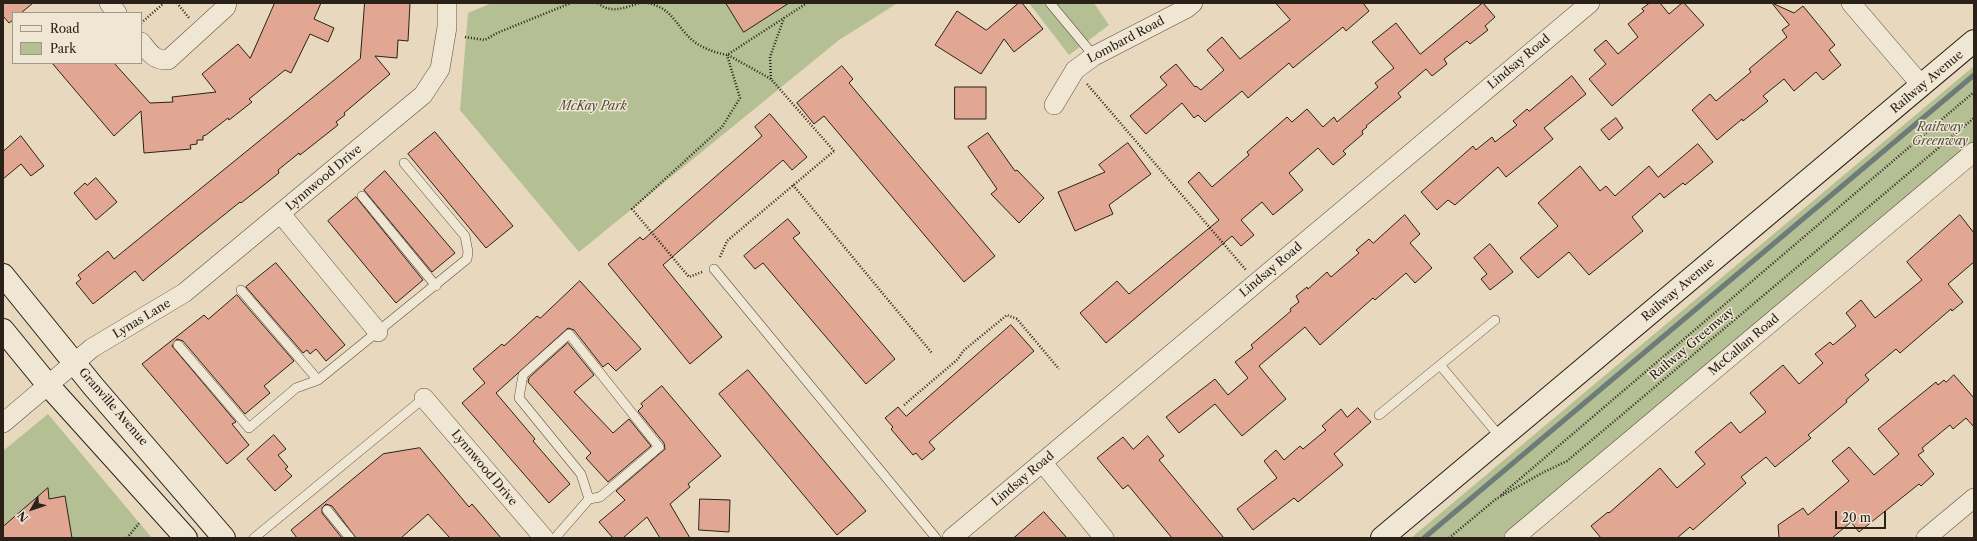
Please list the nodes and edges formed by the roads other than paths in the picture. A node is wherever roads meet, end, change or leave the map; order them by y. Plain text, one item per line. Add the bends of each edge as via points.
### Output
1 (108, 3) edge
2 (227, 3) edge
3 (447, 3) edge
4 (1050, 3) edge
5 (1193, 3) edge
6 (1590, 3) edge
7 (1851, 3) edge
8 (116, 12) edge
9 (1974, 41) edge
10 (142, 43) edge
11 (1094, 56) junction
12 (1922, 86) junction
13 (1054, 105) dead end
14 (1974, 152) edge
15 (404, 163) dead end
16 (362, 196) dead end
17 (281, 214) junction
18 (714, 268) road end
19 (3, 275) edge
20 (436, 286) junction
21 (241, 290) dead end
22 (1495, 320) dead end
23 (3, 330) edge
24 (378, 332) junction
25 (178, 345) dead end
26 (75, 363) junction
27 (1440, 365) junction
28 (318, 380) junction
29 (48, 385) junction
30 (424, 398) joint
31 (1379, 414) dead end
32 (3, 423) edge
33 (1502, 438) junction
34 (1042, 462) junction
35 (1974, 498) edge
36 (589, 499) junction
37 (327, 510) dead end
38 (186, 538) edge
39 (224, 538) edge
40 (254, 538) edge
41 (350, 538) edge
42 (544, 538) edge
43 (555, 538) edge
44 (936, 538) edge
45 (952, 538) edge
46 (1104, 538) edge
47 (1382, 538) edge
48 (1514, 538) edge
49 (1926, 538) edge

1 - 8 street
2 - 10 street via 226,7 168,60 153,57
3 - 17 street, Lynnwood Drive via 447,27 440,69 423,95
4 - 11 lane
5 - 11 street, Lombard Road
6 - 34 street, Lindsay Road
7 - 12 street
9 - 12 main road, Railway Avenue
11 - 13 street, Lombard Road via 1074,70
12 - 33 main road, Railway Avenue
14 - 48 street, McCallan Road
15 - 20 lane via 465,236 467,259
16 - 20 lane
17 - 24 street, Lynnwood Drive
17 - 26 street, Lynas Lane via 184,293 92,348
18 - 44 lane
19 - 26 main road, Granville Avenue
20 - 24 lane
21 - 28 lane
22 - 27 lane
23 - 29 main road
24 - 28 lane
25 - 28 lane via 249,428 296,388
26 - 29 street, Lynas Lane
26 - 39 main road, Granville Avenue
27 - 31 lane
27 - 33 lane
29 - 32 street, Lynas Lane
29 - 38 main road
30 - 40 lane
30 - 42 street, Lynnwood Drive
33 - 47 main road, Railway Avenue
34 - 45 street, Lindsay Road
34 - 46 street
35 - 49 street
36 - 36 lane via 600,497 659,447 569,334 523,375 519,398 581,474
36 - 43 lane
37 - 41 lane

